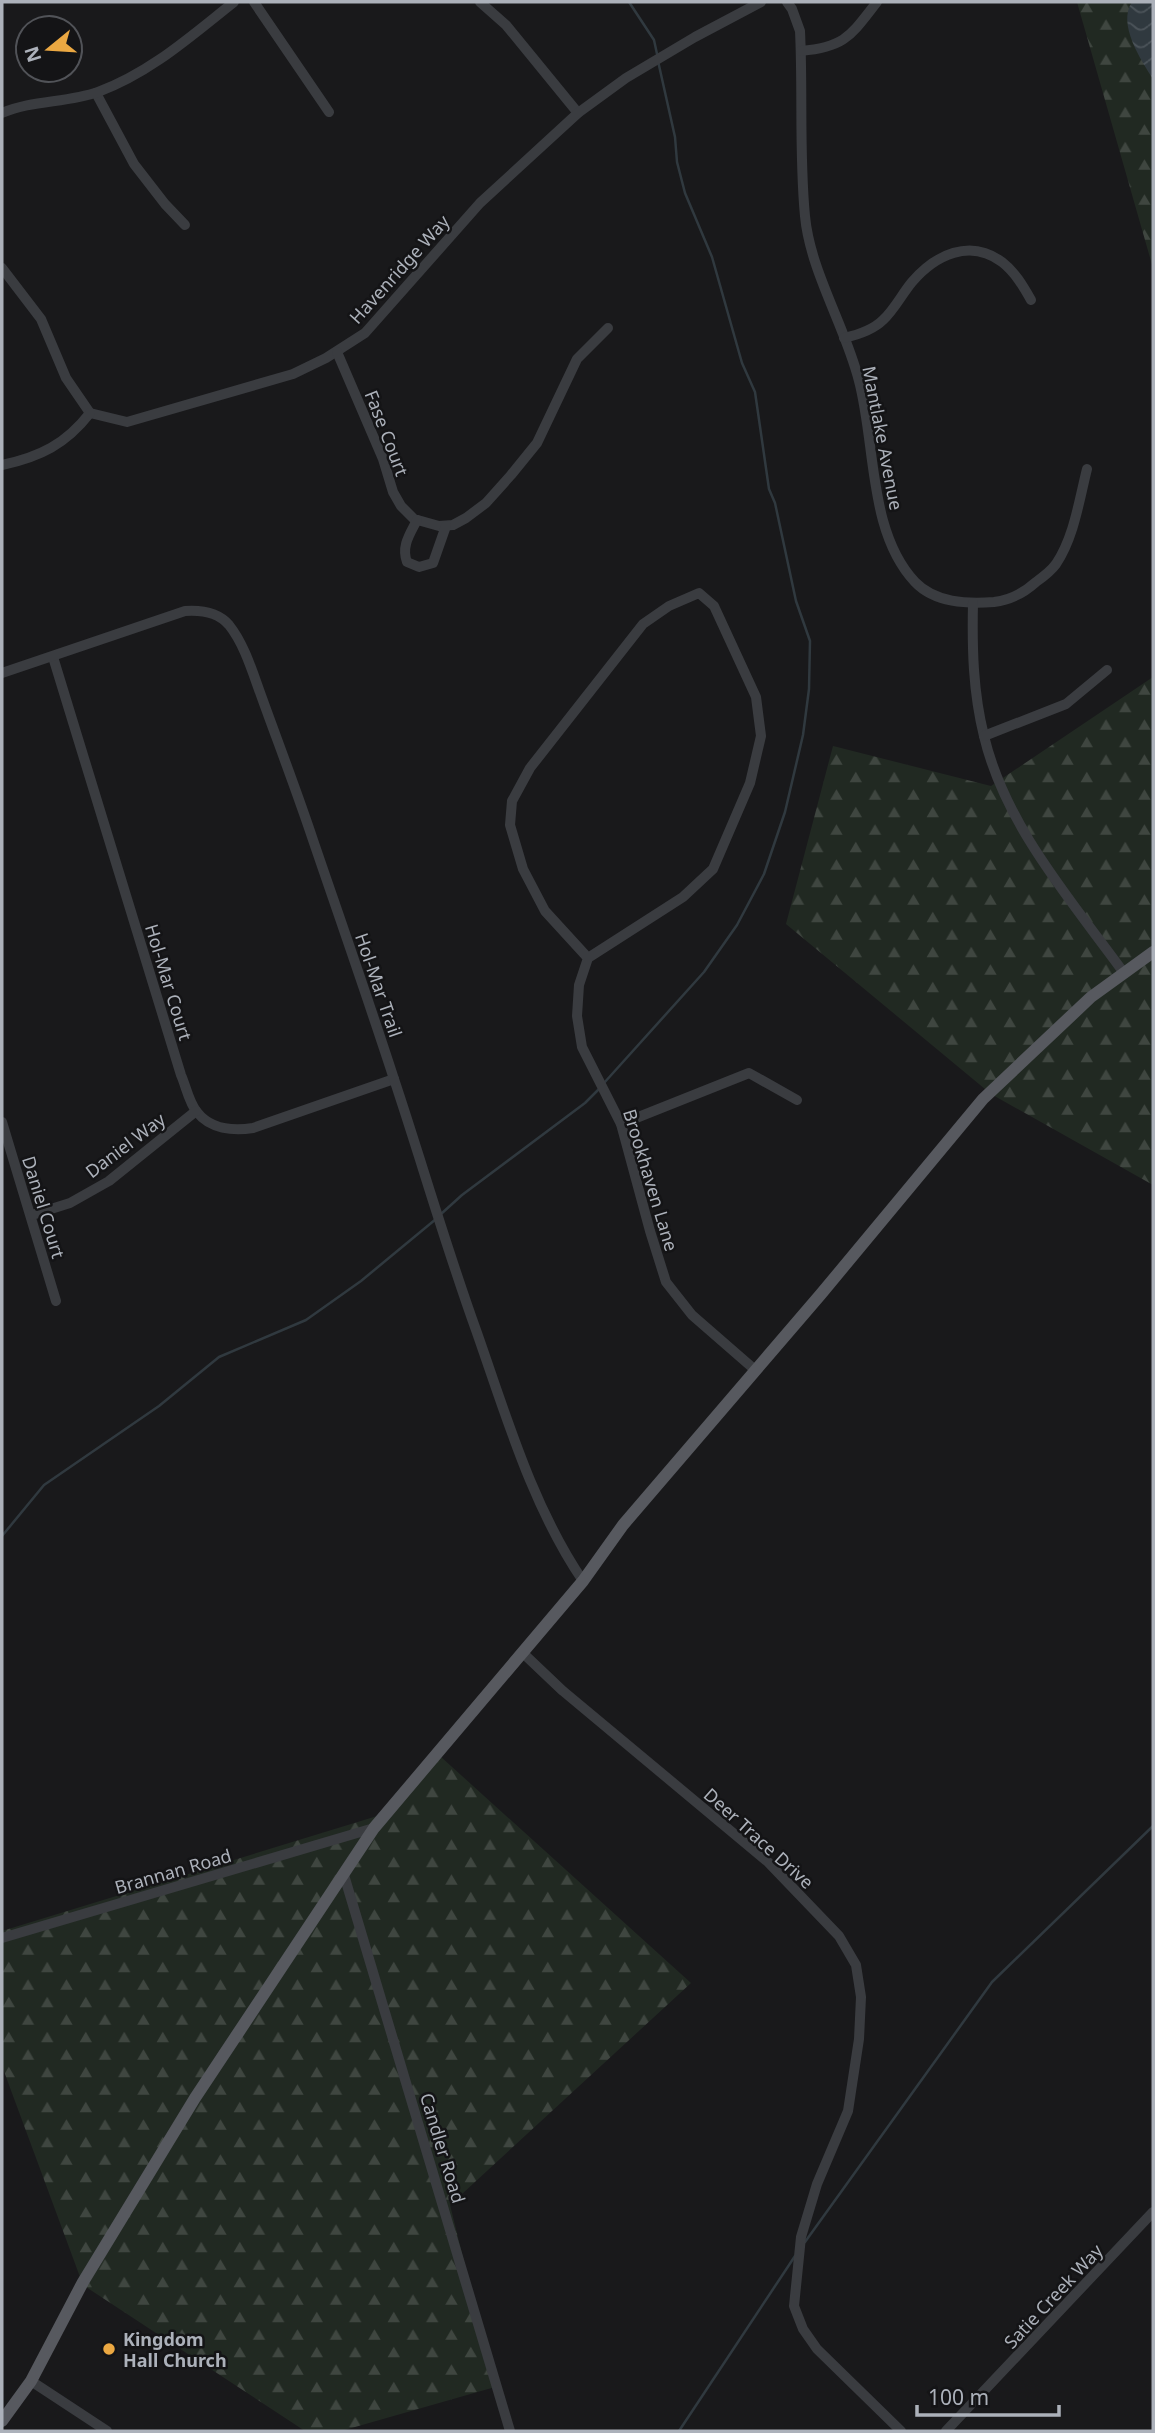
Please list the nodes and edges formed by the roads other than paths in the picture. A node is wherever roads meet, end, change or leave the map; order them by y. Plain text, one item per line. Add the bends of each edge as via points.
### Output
1 (234, 2) edge
2 (254, 2) edge
3 (480, 2) edge
4 (761, 2) edge
5 (787, 2) edge
6 (877, 2) edge
7 (801, 51) junction
8 (96, 93) junction
9 (329, 112) dead end
10 (2, 113) edge
11 (578, 113) junction
12 (185, 225) dead end
13 (2, 268) edge
14 (1031, 300) dead end
15 (608, 328) dead end
16 (844, 338) junction
17 (337, 352) junction
18 (90, 413) junction
19 (2, 465) edge
20 (1087, 470) dead end
21 (417, 520) junction
22 (446, 526) junction
23 (973, 603) junction
24 (53, 657) junction
25 (1107, 670) dead end
26 (2, 673) edge
27 (984, 736) junction
28 (1153, 952) edge
29 (587, 958) junction
30 (1124, 973) junction
31 (394, 1079) junction
32 (797, 1100) dead end
33 (196, 1111) junction
34 (2, 1122) edge
35 (621, 1124) junction
36 (32, 1215) junction
37 (56, 1301) dead end
38 (754, 1369) junction
39 (583, 1581) junction
40 (523, 1653) junction
41 (374, 1828) junction
42 (344, 1875) junction
43 (2, 1938) edge
44 (1153, 2212) edge
45 (31, 2381) junction
46 (2, 2421) edge
47 (107, 2431) edge
48 (510, 2431) edge
49 (901, 2431) edge
50 (946, 2431) edge

1 - 8 street via 160,60
2 - 9 street
3 - 11 street via 506,25
4 - 11 street, Havenridge Way via 626,78
5 - 7 street, Mantlake Avenue via 797,20
6 - 7 street via 849,37
7 - 16 street, Mantlake Avenue via 805,217
8 - 10 street
8 - 12 street via 134,164
11 - 17 street, Havenridge Way via 480,203 365,333
13 - 18 street via 41,319 66,378
14 - 16 street via 1002,262 989,254 958,251 930,263 883,321
15 - 22 street via 577,359 537,443 486,503
16 - 23 street, Mantlake Avenue via 859,380 880,517 895,554 930,594
17 - 18 street, Havenridge Way via 293,374 127,422
17 - 21 street, Fase Court via 393,492
18 - 19 street via 75,432 49,451
20 - 23 street, Mantlake Avenue via 1069,540 1054,566 1027,590 1002,601
21 - 22 street
21 - 22 street via 404,555 407,562 419,567 433,562
23 - 27 street via 972,657
24 - 26 street, Hol-Mar Trail
24 - 31 street, Hol-Mar Trail via 185,611 200,610 227,622 249,663
24 - 33 street, Hol-Mar Court
25 - 27 street via 1066,704
27 - 30 street via 1012,810
28 - 30 main road
29 - 29 street via 545,911 523,869 510,825 512,801 530,768 643,624 699,593 715,606 756,697 761,736 750,783 713,869 683,897
29 - 35 street, Brookhaven Lane via 577,1016 582,1047
30 - 38 main road via 1081,1006 983,1099
31 - 33 street via 241,1130 218,1127
31 - 39 street, Hol-Mar Trail via 453,1266 519,1451 562,1550
32 - 35 street via 749,1073
33 - 36 street, Daniel Way via 108,1181 70,1203
34 - 36 street, Daniel Court
35 - 38 street, Brookhaven Lane via 666,1282 692,1315
36 - 37 street, Daniel Court
38 - 39 main road via 622,1525
39 - 40 main road
40 - 41 main road
40 - 49 street, Deer Trace Drive via 768,1862 839,1936 856,1965 860,2017 848,2111 800,2237 794,2306 817,2349
41 - 42 main road
41 - 43 street, Brannan Road
42 - 45 main road via 195,2098 83,2282
42 - 48 street, Candler Road
44 - 50 street, Satie Creek Way
45 - 46 main road
45 - 47 street

